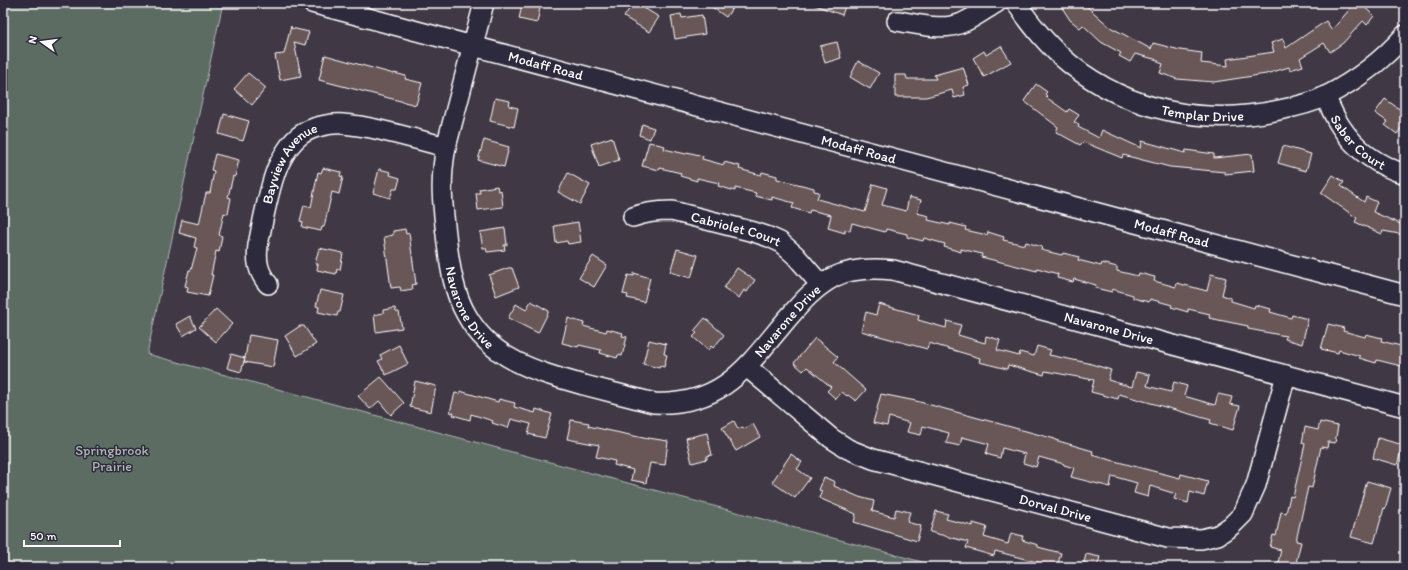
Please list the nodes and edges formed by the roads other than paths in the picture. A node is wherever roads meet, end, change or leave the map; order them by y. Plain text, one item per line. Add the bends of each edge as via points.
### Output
1 (312, 3) edge
2 (484, 3) edge
3 (996, 3) edge
4 (1016, 3) edge
5 (897, 21) dead end
6 (1405, 35) edge
7 (473, 46) junction
8 (1325, 96) junction
9 (446, 147) junction
10 (1405, 174) edge
11 (633, 217) dead end
12 (268, 284) dead end
13 (821, 285) junction
14 (1405, 295) edge
15 (747, 367) junction
16 (1286, 375) junction
17 (1405, 407) edge

1 - 7 street, Modaff Road
2 - 7 street, Navarone Drive
3 - 5 street via 964,22 952,26
4 - 8 street, Templar Drive via 1038,33 1071,65 1116,93 1160,109 1215,117 1257,115 1291,108
6 - 8 street, Templar Drive via 1369,69
7 - 9 street, Navarone Drive
7 - 14 street, Modaff Road
8 - 10 street, Saber Court via 1341,127 1353,143 1369,157
9 - 12 street, Bayview Avenue via 342,124 327,125 303,134 290,146 273,180 257,256 258,266
9 - 15 street, Navarone Drive via 442,200 454,282 472,325 503,354 547,375 654,403 701,398 725,385
11 - 13 street, Cabriolet Court via 656,211 672,211 769,237 789,248
13 - 15 street, Navarone Drive via 801,302
13 - 16 street, Navarone Drive via 849,272 876,268 893,270
15 - 16 street, Dorval Drive via 831,438 848,449 873,459 1168,538 1184,540 1218,535 1243,514 1256,485
16 - 17 street, Navarone Drive

